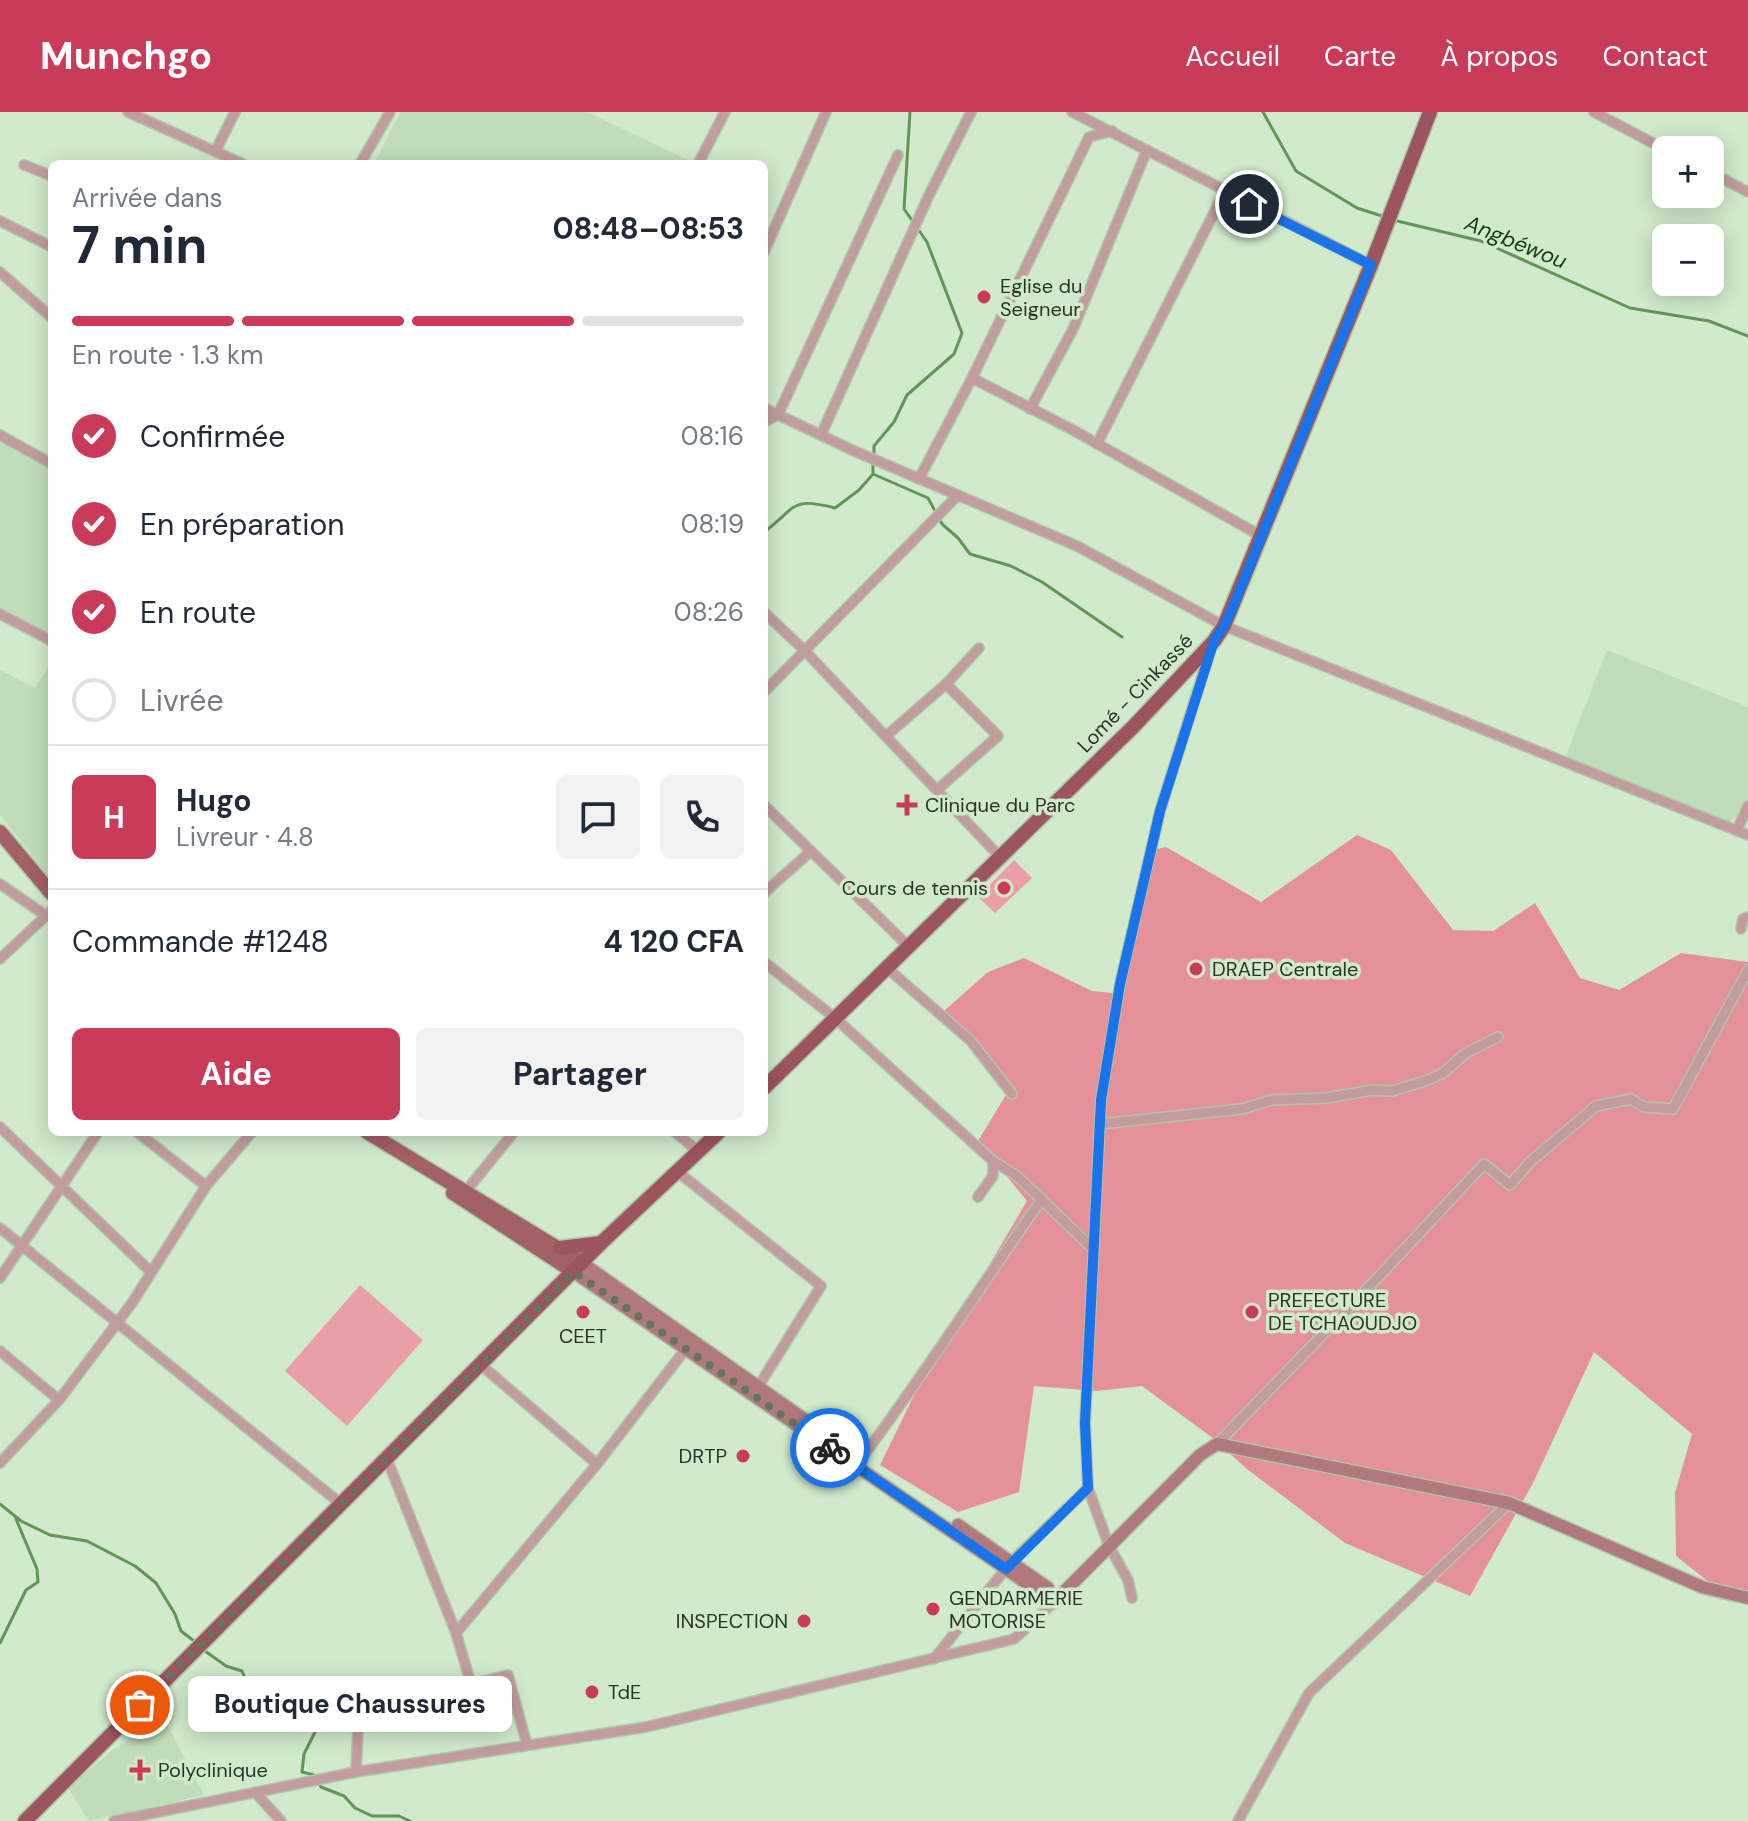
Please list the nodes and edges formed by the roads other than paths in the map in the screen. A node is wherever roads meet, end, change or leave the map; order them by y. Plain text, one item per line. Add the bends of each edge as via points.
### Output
1 (128, 112) edge
2 (235, 112) edge
3 (390, 112) edge
4 (725, 112) edge
5 (826, 112) edge
6 (971, 112) edge
7 (1072, 112) edge
8 (1430, 112) edge
9 (1594, 112) edge
10 (1088, 119) junction
11 (1112, 131) junction
12 (1089, 137) junction
13 (1652, 143) edge
14 (216, 150) junction
15 (1147, 150) junction
16 (898, 155) dead end
17 (235, 160) edge
18 (362, 160) edge
19 (700, 160) edge
20 (24, 165) dead end
21 (48, 174) edge
22 (1724, 179) edge
23 (1225, 191) junction
24 (1748, 192) edge
25 (0, 221) edge
26 (768, 243) edge
27 (48, 245) edge
28 (1371, 265) junction
29 (0, 272) edge
30 (48, 314) edge
31 (972, 378) junction
32 (1030, 409) junction
33 (768, 410) edge
34 (778, 415) junction
35 (768, 420) edge
36 (0, 435) edge
37 (821, 435) junction
38 (1097, 444) junction
39 (48, 462) edge
40 (919, 479) junction
41 (958, 495) junction
42 (1261, 536) junction
43 (0, 614) edge
44 (768, 616) edge
45 (1224, 626) junction
46 (48, 639) edge
47 (1214, 641) junction
48 (979, 648) dead end
49 (805, 651) junction
50 (946, 684) junction
51 (768, 688) edge
52 (886, 736) junction
53 (937, 790) junction
54 (1748, 806) edge
55 (768, 809) edge
56 (1737, 830) junction
57 (0, 832) edge
58 (1748, 835) edge
59 (811, 851) junction
60 (1000, 857) junction
61 (0, 884) edge
62 (48, 889) edge
63 (768, 889) edge
64 (48, 911) edge
65 (48, 913) edge
66 (1748, 917) edge
67 (1741, 929) dead end
68 (909, 947) junction
69 (0, 959) edge
70 (768, 965) edge
71 (887, 968) junction
72 (1748, 970) edge
73 (835, 1018) junction
74 (1498, 1037) dead end
75 (768, 1084) edge
76 (1012, 1094) dead end
77 (1100, 1124) junction
78 (0, 1127) edge
79 (95, 1136) edge
80 (142, 1136) edge
81 (249, 1136) edge
82 (373, 1136) edge
83 (511, 1136) edge
84 (680, 1136) edge
85 (715, 1136) edge
86 (385, 1144) junction
87 (699, 1152) junction
88 (993, 1161) junction
89 (678, 1172) junction
90 (61, 1184) junction
91 (206, 1186) junction
92 (466, 1191) junction
93 (978, 1197) dead end
94 (1042, 1199) junction
95 (0, 1228) edge
96 (601, 1243) junction
97 (20, 1246) junction
98 (560, 1248) junction
99 (1094, 1250) junction
100 (578, 1268) junction
101 (151, 1272) junction
102 (0, 1278) edge
103 (117, 1323) junction
104 (689, 1345) junction
105 (0, 1351) edge
106 (481, 1365) junction
107 (758, 1387) junction
108 (59, 1400) junction
109 (1217, 1444) junction
110 (387, 1459) junction
111 (861, 1459) junction
112 (0, 1463) edge
113 (597, 1464) junction
114 (1088, 1488) junction
115 (1509, 1503) junction
116 (341, 1504) junction
117 (1109, 1546) junction
118 (1008, 1566) junction
119 (1132, 1598) dead end
120 (1748, 1598) edge
121 (1057, 1600) junction
122 (456, 1633) junction
123 (934, 1659) junction
124 (471, 1684) junction
125 (527, 1745) junction
126 (356, 1772) junction
127 (255, 1792) junction
128 (162, 1816) edge
129 (25, 1821) edge
130 (114, 1821) edge
131 (281, 1821) edge
132 (1238, 1821) edge

1 - 14 street
2 - 14 street
3 - 18 street
4 - 19 street
5 - 26 street
6 - 37 street
7 - 10 street
8 - 28 highway, Lomé - Cinkassé
9 - 13 street
10 - 11 street
10 - 12 street
11 - 12 street
11 - 15 street
12 - 31 street
14 - 17 street
15 - 23 street
15 - 32 street via 1073,329
16 - 34 street
20 - 21 street
22 - 24 street
23 - 28 street
23 - 38 street
25 - 27 street
28 - 42 highway, Lomé - Cinkassé
29 - 30 street
31 - 32 street
31 - 40 street
32 - 38 street
33 - 34 street
34 - 35 street
34 - 37 street
36 - 39 street
37 - 40 street
38 - 42 street
40 - 41 street
41 - 45 street via 1077,546
41 - 49 street
42 - 45 highway, Lomé - Cinkassé
43 - 46 street
44 - 49 street
45 - 47 highway, Lomé - Cinkassé
45 - 56 street
47 - 60 highway, Lomé - Cinkassé
47 - 77 street via 1160,811 1120,984
48 - 50 street
49 - 51 street
49 - 52 street
50 - 52 street
50 - 53 street via 998,736
52 - 53 street
53 - 60 street
54 - 56 street
55 - 59 street
56 - 58 street
57 - 62 main road
59 - 63 street
59 - 68 street
60 - 68 highway, Lomé - Cinkassé
61 - 64 street
65 - 69 street
66 - 67 street
68 - 71 highway, Lomé - Cinkassé
70 - 73 street
71 - 73 highway, Lomé - Cinkassé
71 - 76 street via 971,1041
72 - 109 street via 1673,1109 1644,1107 1631,1099 1596,1106 1510,1185 1484,1164
73 - 75 highway, Lomé - Cinkassé
73 - 88 street
74 - 77 street via 1466,1053 1443,1073 1392,1091 1271,1100 1242,1109
77 - 99 street
78 - 90 street
79 - 90 street
80 - 91 street
81 - 91 street
82 - 86 main road
83 - 92 street
84 - 87 street
85 - 87 highway
86 - 92 main road
86 - 100 main road
87 - 89 highway
88 - 93 street via 993,1176
88 - 94 street
89 - 96 highway
89 - 107 street via 821,1286
90 - 97 street
90 - 101 street
91 - 101 street
92 - 98 main road
94 - 99 street
94 - 111 street
95 - 97 street
96 - 98 highway
96 - 100 highway
97 - 102 street
97 - 103 street
98 - 100 main road
99 - 114 street via 1085,1423
100 - 104 main road
100 - 106 highway
101 - 103 street
103 - 108 street
103 - 116 street
104 - 107 main road
104 - 113 street
104 - 118 main road
105 - 108 street
106 - 110 highway
106 - 113 street
107 - 111 main road
108 - 112 street
109 - 115 main road
109 - 117 main road
110 - 116 highway
110 - 122 street
111 - 118 main road
113 - 122 street
114 - 117 street
114 - 118 street
115 - 120 main road via 1702,1587
115 - 132 street via 1309,1693
116 - 129 highway
117 - 119 street
117 - 121 main road
118 - 121 main road
118 - 123 street
121 - 123 street via 1014,1639
122 - 124 street
123 - 125 street via 646,1727
124 - 125 street via 508,1675
124 - 126 street via 360,1685
125 - 126 street
126 - 127 street
127 - 128 street
127 - 131 street
128 - 130 street

